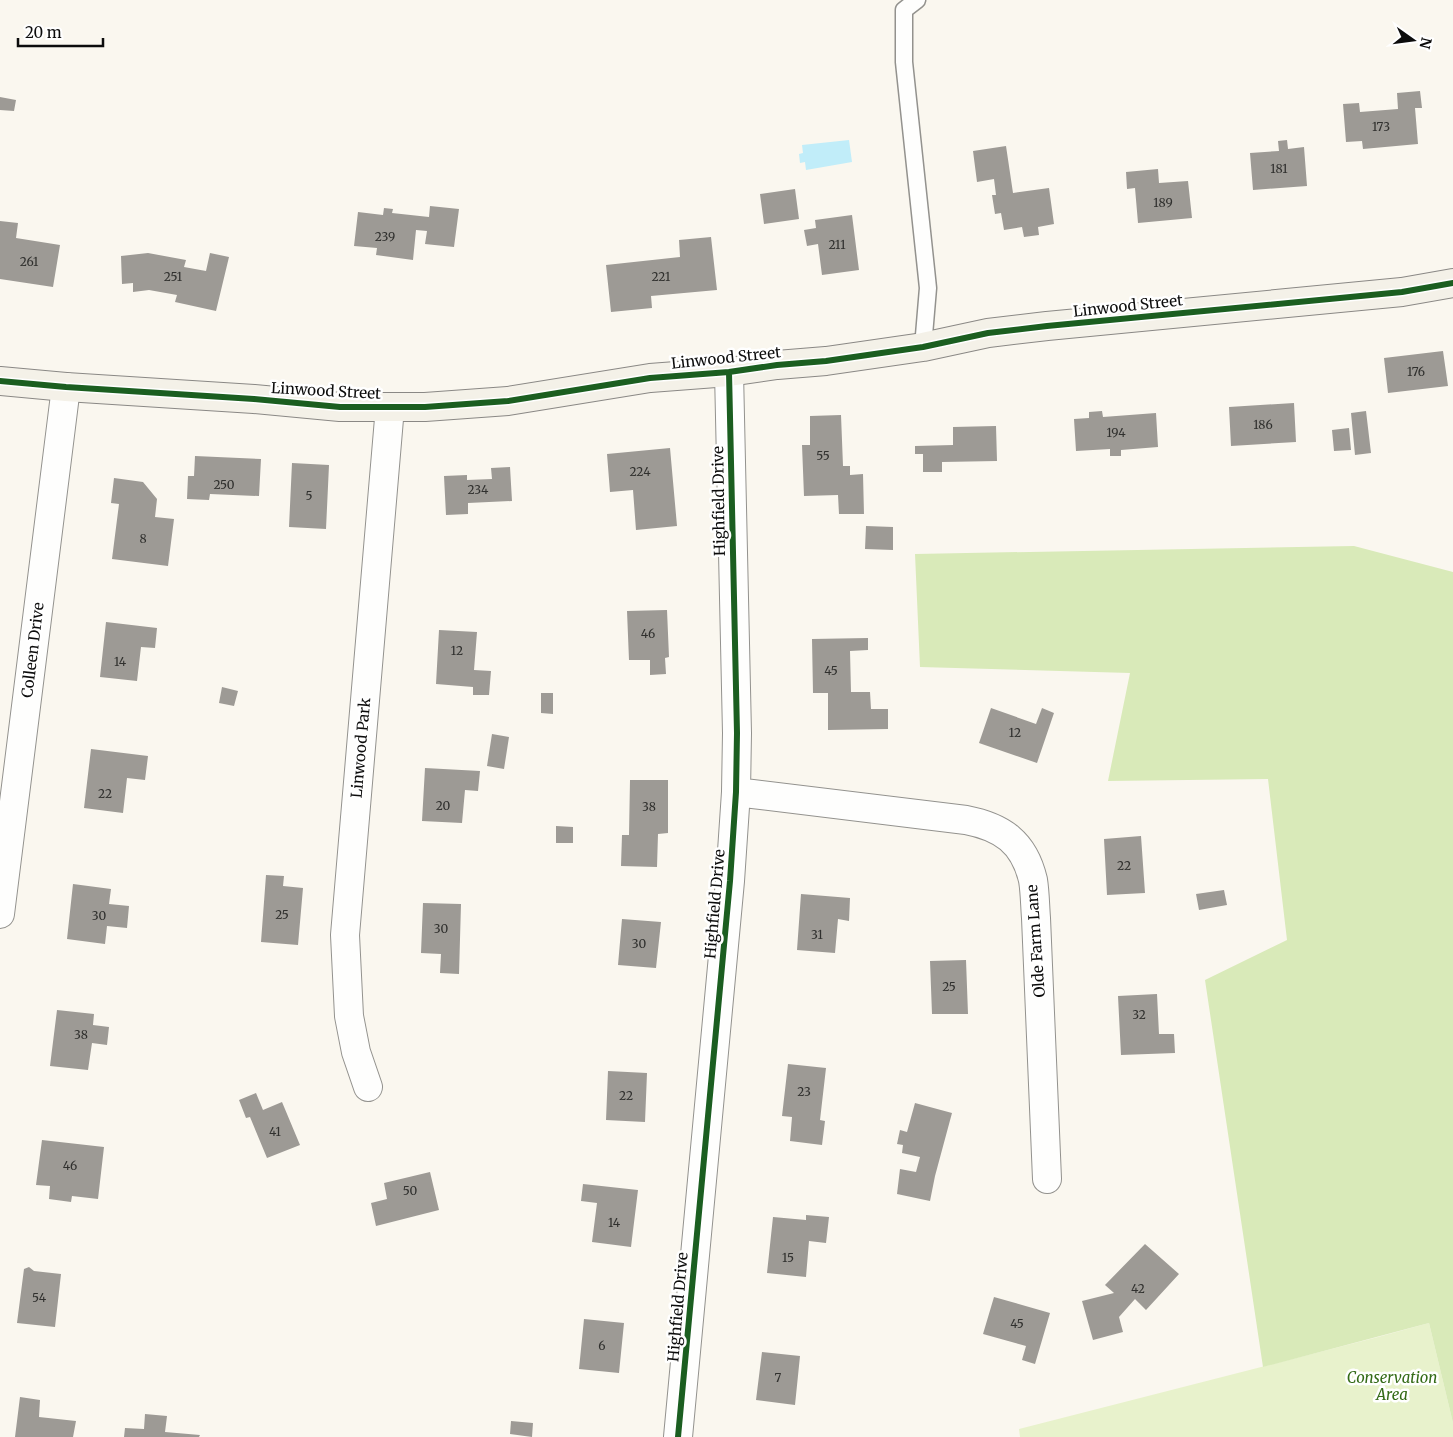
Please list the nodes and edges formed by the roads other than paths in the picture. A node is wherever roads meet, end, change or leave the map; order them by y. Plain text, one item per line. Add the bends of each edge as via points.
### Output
1 (917, 0) edge
2 (1453, 283) edge
3 (923, 346) junction
4 (729, 372) junction
5 (0, 380) edge
6 (66, 387) junction
7 (390, 407) junction
8 (736, 792) junction
9 (0, 914) edge
10 (368, 1087) dead end
11 (1047, 1180) dead end
12 (678, 1437) edge

1 - 3 lane via 904,10 904,62 928,288
2 - 3 street, Linwood Street via 1402,292 1008,330
3 - 4 street, Linwood Street
4 - 7 street, Linwood Street via 650,378 508,401
4 - 8 street, Highfield Drive
5 - 6 street, Linwood Street
6 - 7 street, Linwood Street via 340,407
6 - 9 street, Colleen Drive
7 - 10 street, Linwood Park via 345,935 348,1016
8 - 11 street, Olde Farm Lane via 982,823 1009,837 1019,848 1028,862 1034,890
8 - 12 street, Highfield Drive via 730,891

